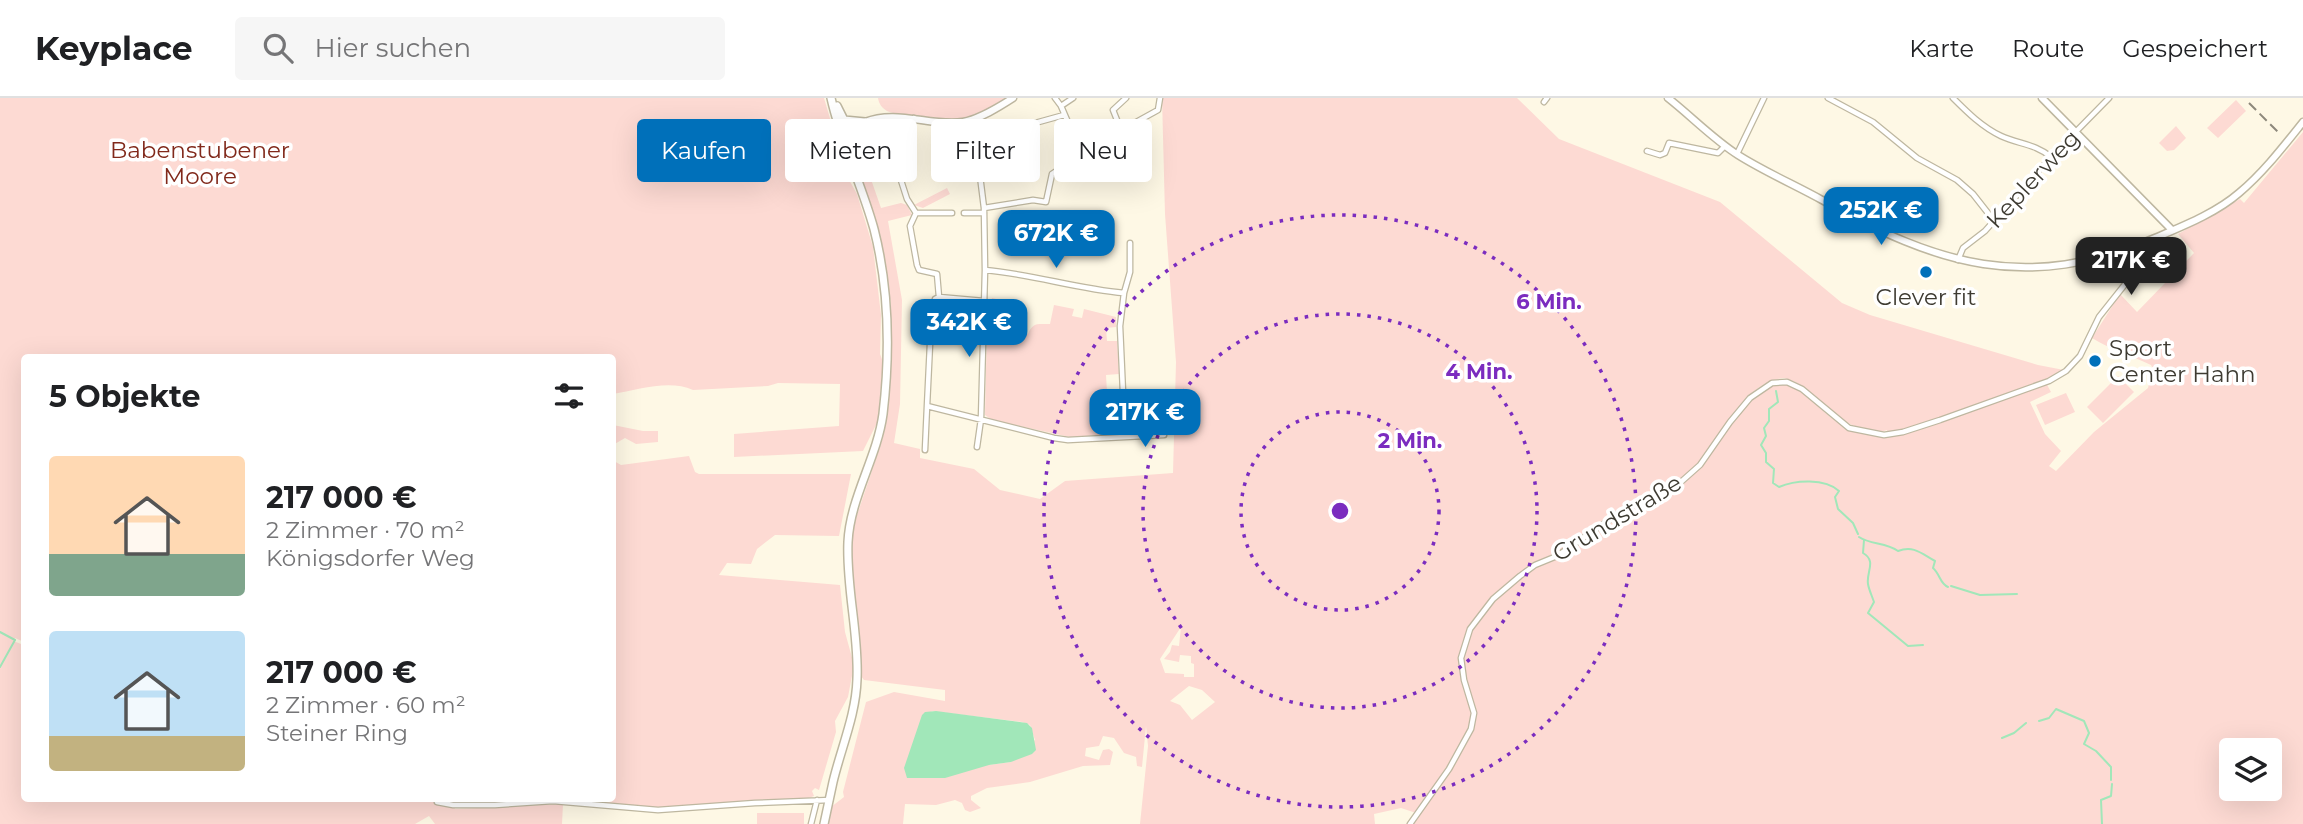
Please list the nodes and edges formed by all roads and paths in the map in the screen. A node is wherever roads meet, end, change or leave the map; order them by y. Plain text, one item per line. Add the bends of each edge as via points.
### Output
1 (833, 98) edge
2 (1013, 98) edge
3 (1055, 98) edge
4 (1073, 98) edge
5 (1126, 98) edge
6 (1160, 98) edge
7 (1668, 98) edge
8 (1764, 98) edge
9 (1828, 98) edge
10 (1953, 98) edge
11 (2042, 98) edge
12 (2109, 98) edge
13 (1061, 106) junction
14 (1064, 115) junction
15 (914, 118) junction
16 (837, 119) edge
17 (843, 119) edge
18 (878, 119) edge
19 (971, 119) edge
20 (1066, 119) edge
21 (1117, 119) edge
22 (1141, 119) edge
23 (931, 120) edge
24 (1040, 122) edge
25 (2303, 122) edge
26 (2077, 133) junction
27 (1725, 145) junction
28 (1647, 152) dead end
29 (1737, 154) junction
30 (2051, 158) junction
31 (1054, 173) edge
32 (857, 182) edge
33 (980, 182) edge
34 (984, 210) junction
35 (916, 213) junction
36 (952, 213) dead end
37 (964, 213) dead end
38 (1994, 222) junction
39 (2172, 230) junction
40 (1130, 243) dead end
41 (2132, 248) junction
42 (1958, 260) junction
43 (985, 270) junction
44 (1124, 293) junction
45 (939, 297) junction
46 (984, 301) junction
47 (927, 405) junction
48 (981, 419) junction
49 (1164, 435) dead end
50 (1125, 436) junction
51 (976, 447) dead end
52 (925, 450) dead end
53 (817, 800) junction
54 (830, 800) junction
55 (437, 802) dead end
56 (536, 802) edge
57 (565, 802) edge
58 (811, 824) edge
59 (824, 824) edge
60 (1410, 824) edge

1 - 16 main road
1 - 17 main road
2 - 19 street
3 - 13 street
4 - 13 street
5 - 21 street via 1113,110
6 - 22 street via 1158,110
7 - 27 street
8 - 29 street
9 - 38 street via 1873,122 1917,158 1957,180
10 - 30 street via 1989,129 2038,147
11 - 26 street
12 - 26 street, Keplerweg
13 - 14 street
14 - 20 street
14 - 24 street
15 - 18 street
15 - 23 street
15 - 35 street via 909,129 893,136 889,144
25 - 39 street via 2238,195
26 - 30 street, Keplerweg
26 - 39 street
27 - 28 street via 1718,153 1670,143 1660,155
27 - 29 street
29 - 42 street via 1878,231
30 - 38 street, Keplerweg
31 - 34 street via 1046,202 1034,200
32 - 54 main road via 873,228 885,295 885,386 879,439 850,522 848,577 857,680
33 - 34 street
34 - 37 street
34 - 43 street
35 - 36 street
35 - 45 street via 910,226 917,265 919,270 937,275
38 - 42 street, Keplerweg via 1964,248
39 - 41 street
40 - 44 street
41 - 42 street via 2054,265
41 - 60 street, Grundstraße via 2133,272 2099,317 2074,363 2049,381 1894,434 1849,428 1802,389 1778,381 1763,387 1736,414 1700,465 1682,481 1628,507 1557,556 1535,565 1493,599 1470,629 1461,658 1474,713 1471,729
43 - 44 street
43 - 46 street
44 - 50 street via 1120,326
45 - 46 street
45 - 47 street via 934,299
46 - 48 street
47 - 48 street
47 - 52 street
48 - 50 street via 1068,440
48 - 51 street
49 - 50 street
53 - 54 street
53 - 57 street via 658,810
53 - 58 street
54 - 59 main road
55 - 56 street

